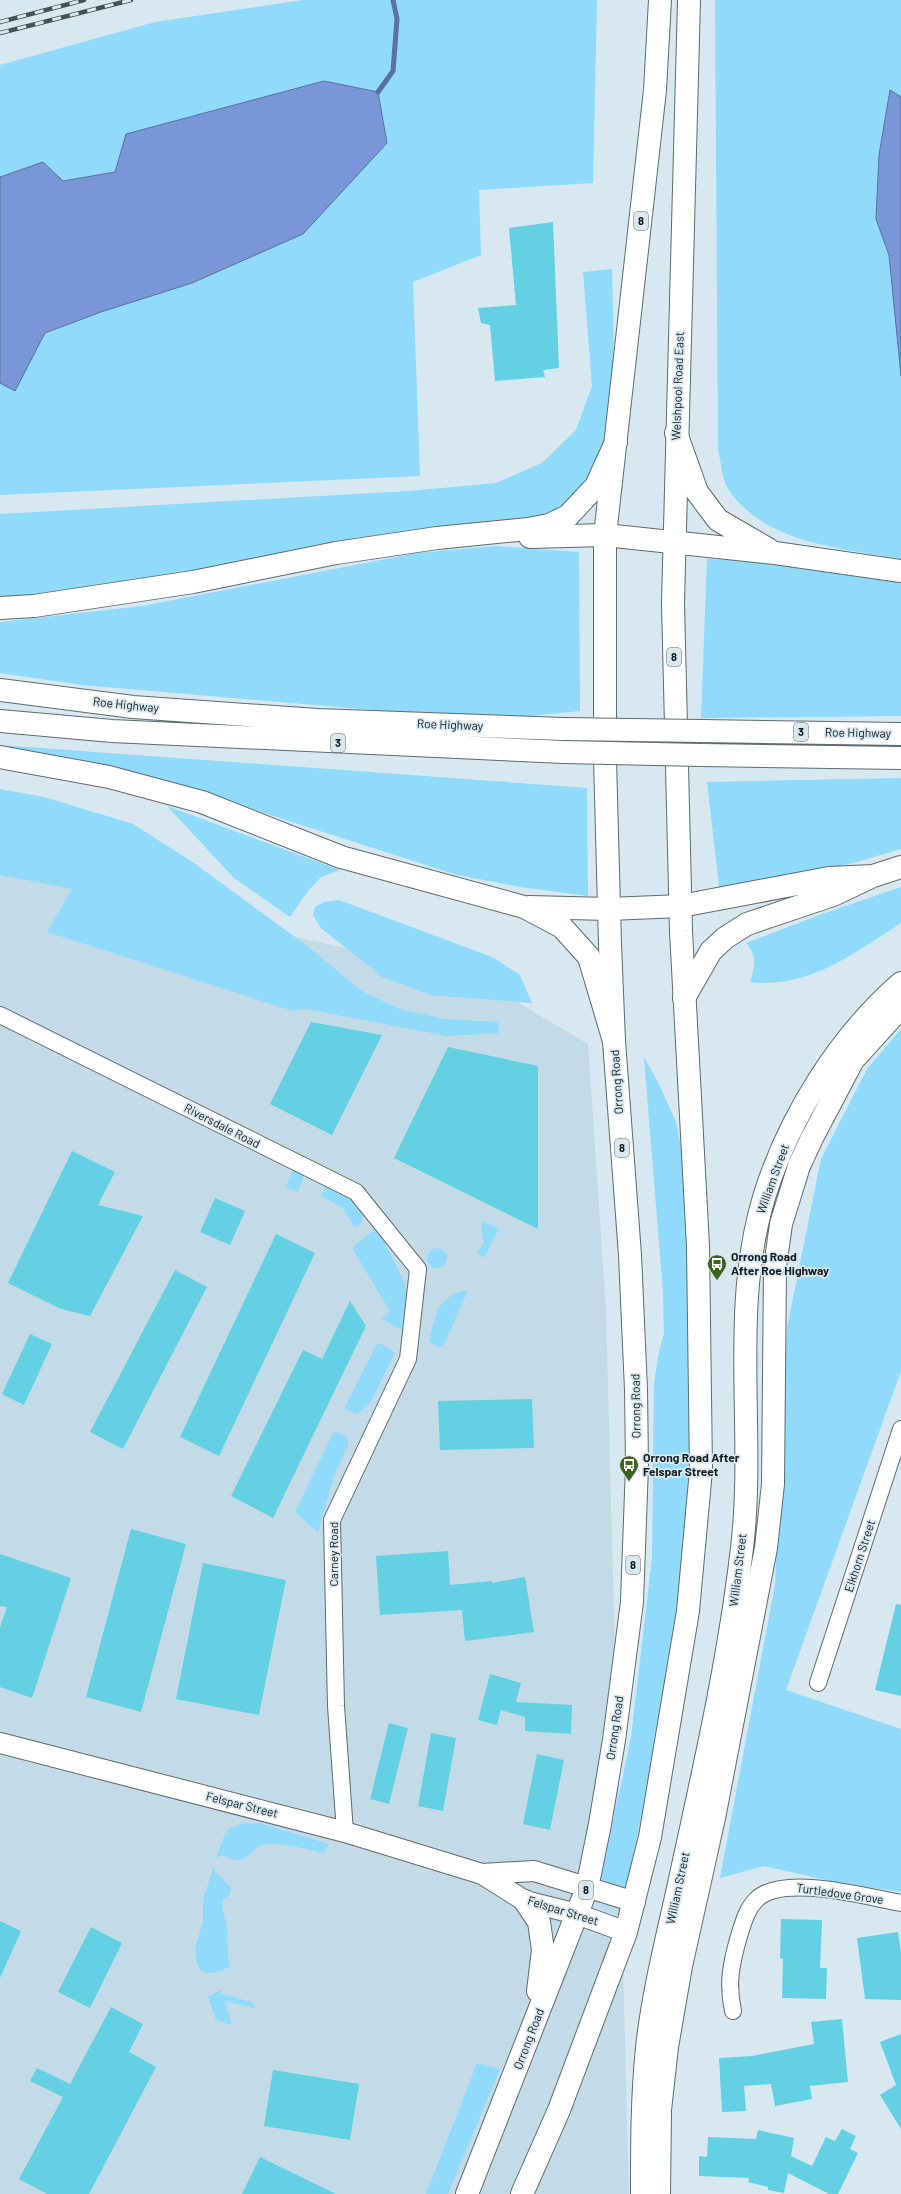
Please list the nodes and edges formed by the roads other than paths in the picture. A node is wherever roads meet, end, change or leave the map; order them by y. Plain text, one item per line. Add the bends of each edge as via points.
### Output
1 (660, 0) edge
2 (689, 0) edge
3 (676, 433) junction
4 (616, 442) junction
5 (605, 535) junction
6 (437, 538) junction
7 (674, 543) junction
8 (775, 553) junction
9 (901, 571) edge
10 (0, 608) edge
11 (0, 690) edge
12 (0, 721) edge
13 (901, 734) edge
14 (0, 757) edge
15 (901, 758) edge
16 (901, 867) edge
17 (873, 876) junction
18 (681, 906) junction
19 (524, 907) junction
20 (609, 909) junction
21 (901, 983) edge
22 (684, 998) junction
23 (901, 1007) edge
24 (0, 1015) edge
25 (614, 1041) junction
26 (418, 1269) joint
27 (901, 1428) edge
28 (818, 1683) dead end
29 (0, 1743) edge
30 (345, 1832) junction
31 (482, 1874) junction
32 (587, 1888) junction
33 (525, 1901) junction
34 (635, 1902) junction
35 (901, 1903) edge
36 (577, 1914) junction
37 (626, 1932) junction
38 (733, 2011) dead end
39 (532, 2032) junction
40 (467, 2194) edge
41 (522, 2194) edge
42 (642, 2194) edge
43 (659, 2194) edge

1 - 4 main road, 8 via 655,90
2 - 3 main road, Welshpool Road East / 8
3 - 7 main road, Welshpool Road East / 8
3 - 8 main road via 697,492 718,520
4 - 5 main road, 8
4 - 6 main road via 596,486 568,516 549,525 528,529
5 - 6 main road
5 - 7 main road
5 - 20 main road, Orrong Road / 8 via 605,760
6 - 10 main road via 336,553 193,582 34,606
7 - 8 main road
7 - 18 main road, Welshpool Road East / 8 via 673,603
8 - 9 main road
11 - 13 main road, Roe Highway / 3, bridge via 133,707 310,720 563,729
12 - 15 main road, Roe Highway / 3, bridge via 112,732 564,752
14 - 19 main road via 109,776 202,802 341,857
16 - 17 main road
17 - 18 main road via 828,878
17 - 22 main road via 833,895 747,924 725,938 711,951
18 - 20 main road
18 - 22 main road, 8
19 - 20 main road
19 - 25 main road via 562,927 589,957
20 - 25 main road, Orrong Road / 8
21 - 42 main road, William Street via 874,1006 839,1050 806,1101 777,1163 757,1224 749,1268 745,1313 746,1482 742,1546 726,1668 661,1967 647,2046 643,2104
22 - 34 main road, 8 via 698,1246 701,1470 688,1611 665,1753
23 - 43 main road, William Street via 853,1060 808,1145 781,1224 775,1267 772,1484 766,1548 714,1818 681,1966 667,2047 660,2110
24 - 26 street, Riversdale Road via 356,1192
25 - 32 main road, Orrong Road / 8 via 630,1255 637,1465 632,1602 614,1740
26 - 30 street, Carney Road via 408,1358 332,1520 336,1706
27 - 28 street, Elkhorn Street
29 - 30 street, Felspar Street
30 - 31 street, Felspar Street
31 - 32 street, Felspar Street via 534,1872
31 - 33 street, Felspar Street
32 - 34 street, Felspar Street
32 - 36 main road, Orrong Road / 8
33 - 36 street, Felspar Street
33 - 39 main road via 539,1922 543,1950
34 - 37 main road, 8
35 - 38 street, Turtledove Grove via 806,1887 788,1887 771,1891 756,1900 747,1914 729,1974
36 - 37 street, Felspar Street
36 - 39 main road, Orrong Road / 8
37 - 41 main road, 8 via 559,2110
39 - 40 main road, Orrong Road / 8

